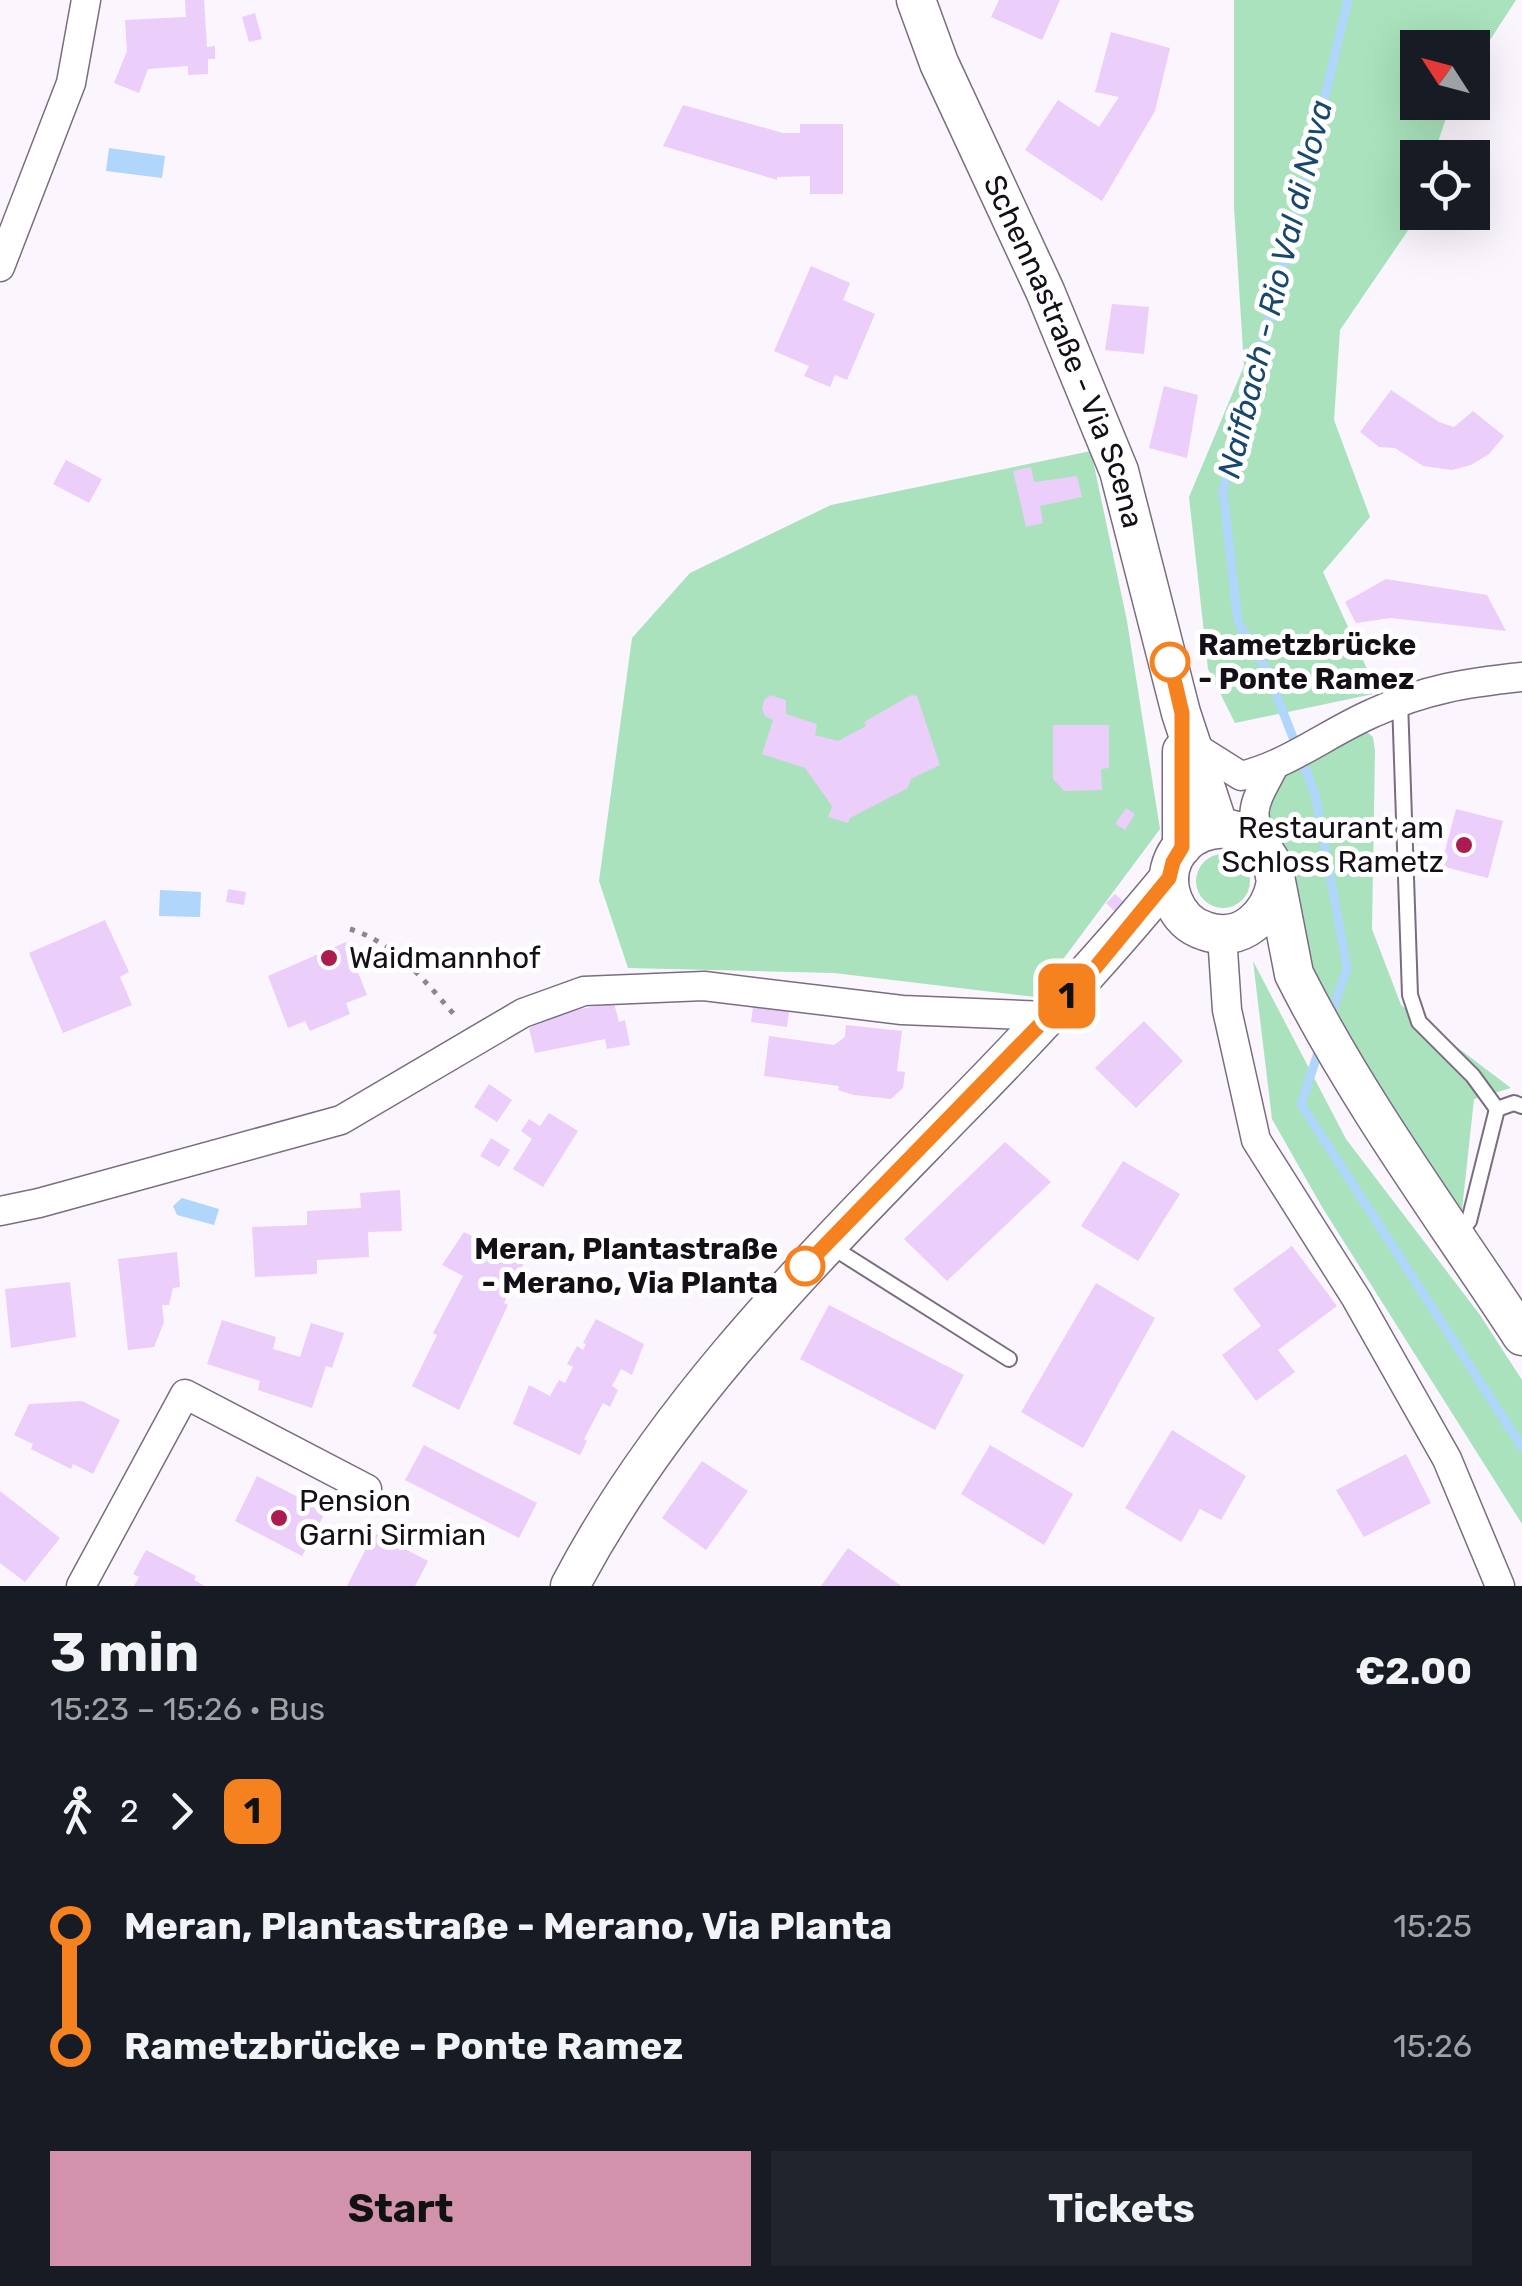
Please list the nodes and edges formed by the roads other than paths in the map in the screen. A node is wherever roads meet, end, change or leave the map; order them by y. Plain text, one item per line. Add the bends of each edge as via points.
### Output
1 (86, 0) edge
2 (916, 0) edge
3 (0, 267) edge
4 (1522, 677) edge
5 (1400, 701) junction
6 (1188, 730) junction
7 (1273, 768) junction
8 (1241, 776) junction
9 (1218, 828) junction
10 (1176, 862) junction
11 (1271, 867) junction
12 (1219, 932) junction
13 (1095, 968) junction
14 (1298, 982) junction
15 (1046, 1016) junction
16 (1522, 1106) edge
17 (1497, 1109) junction
18 (0, 1211) edge
19 (1457, 1237) junction
20 (827, 1244) junction
21 (1522, 1336) edge
22 (1009, 1359) dead end
23 (367, 1490) dead end
24 (81, 1586) edge
25 (570, 1586) edge
26 (1500, 1586) edge

1 - 3 street via 71,83
2 - 6 main road, Schennastraße - Via Scena via 1119,471
4 - 5 street via 1450,685
5 - 7 street
5 - 17 lane via 1410,995 1420,1022
6 - 8 street
6 - 9 main road, Schennastraße - Via Scena
6 - 10 main road, Schennastraße - Via Scena
7 - 8 street
7 - 11 street via 1252,823
8 - 9 street via 1223,802
9 - 10 main road via 1202,832
9 - 11 main road via 1247,834
10 - 12 main road via 1176,908
10 - 13 main road
11 - 12 main road via 1265,913
11 - 14 main road
12 - 13 main road via 1170,930
12 - 14 main road via 1266,947
12 - 26 street via 1227,1010 1256,1140 1448,1459
13 - 15 main road
14 - 19 main road via 1352,1080
15 - 18 street via 902,1010 704,986 584,990 523,1012 341,1120
15 - 20 main road
16 - 17 lane
17 - 19 lane via 1470,1221
19 - 21 main road
20 - 22 lane
20 - 25 main road via 697,1392
23 - 24 street via 185,1394

